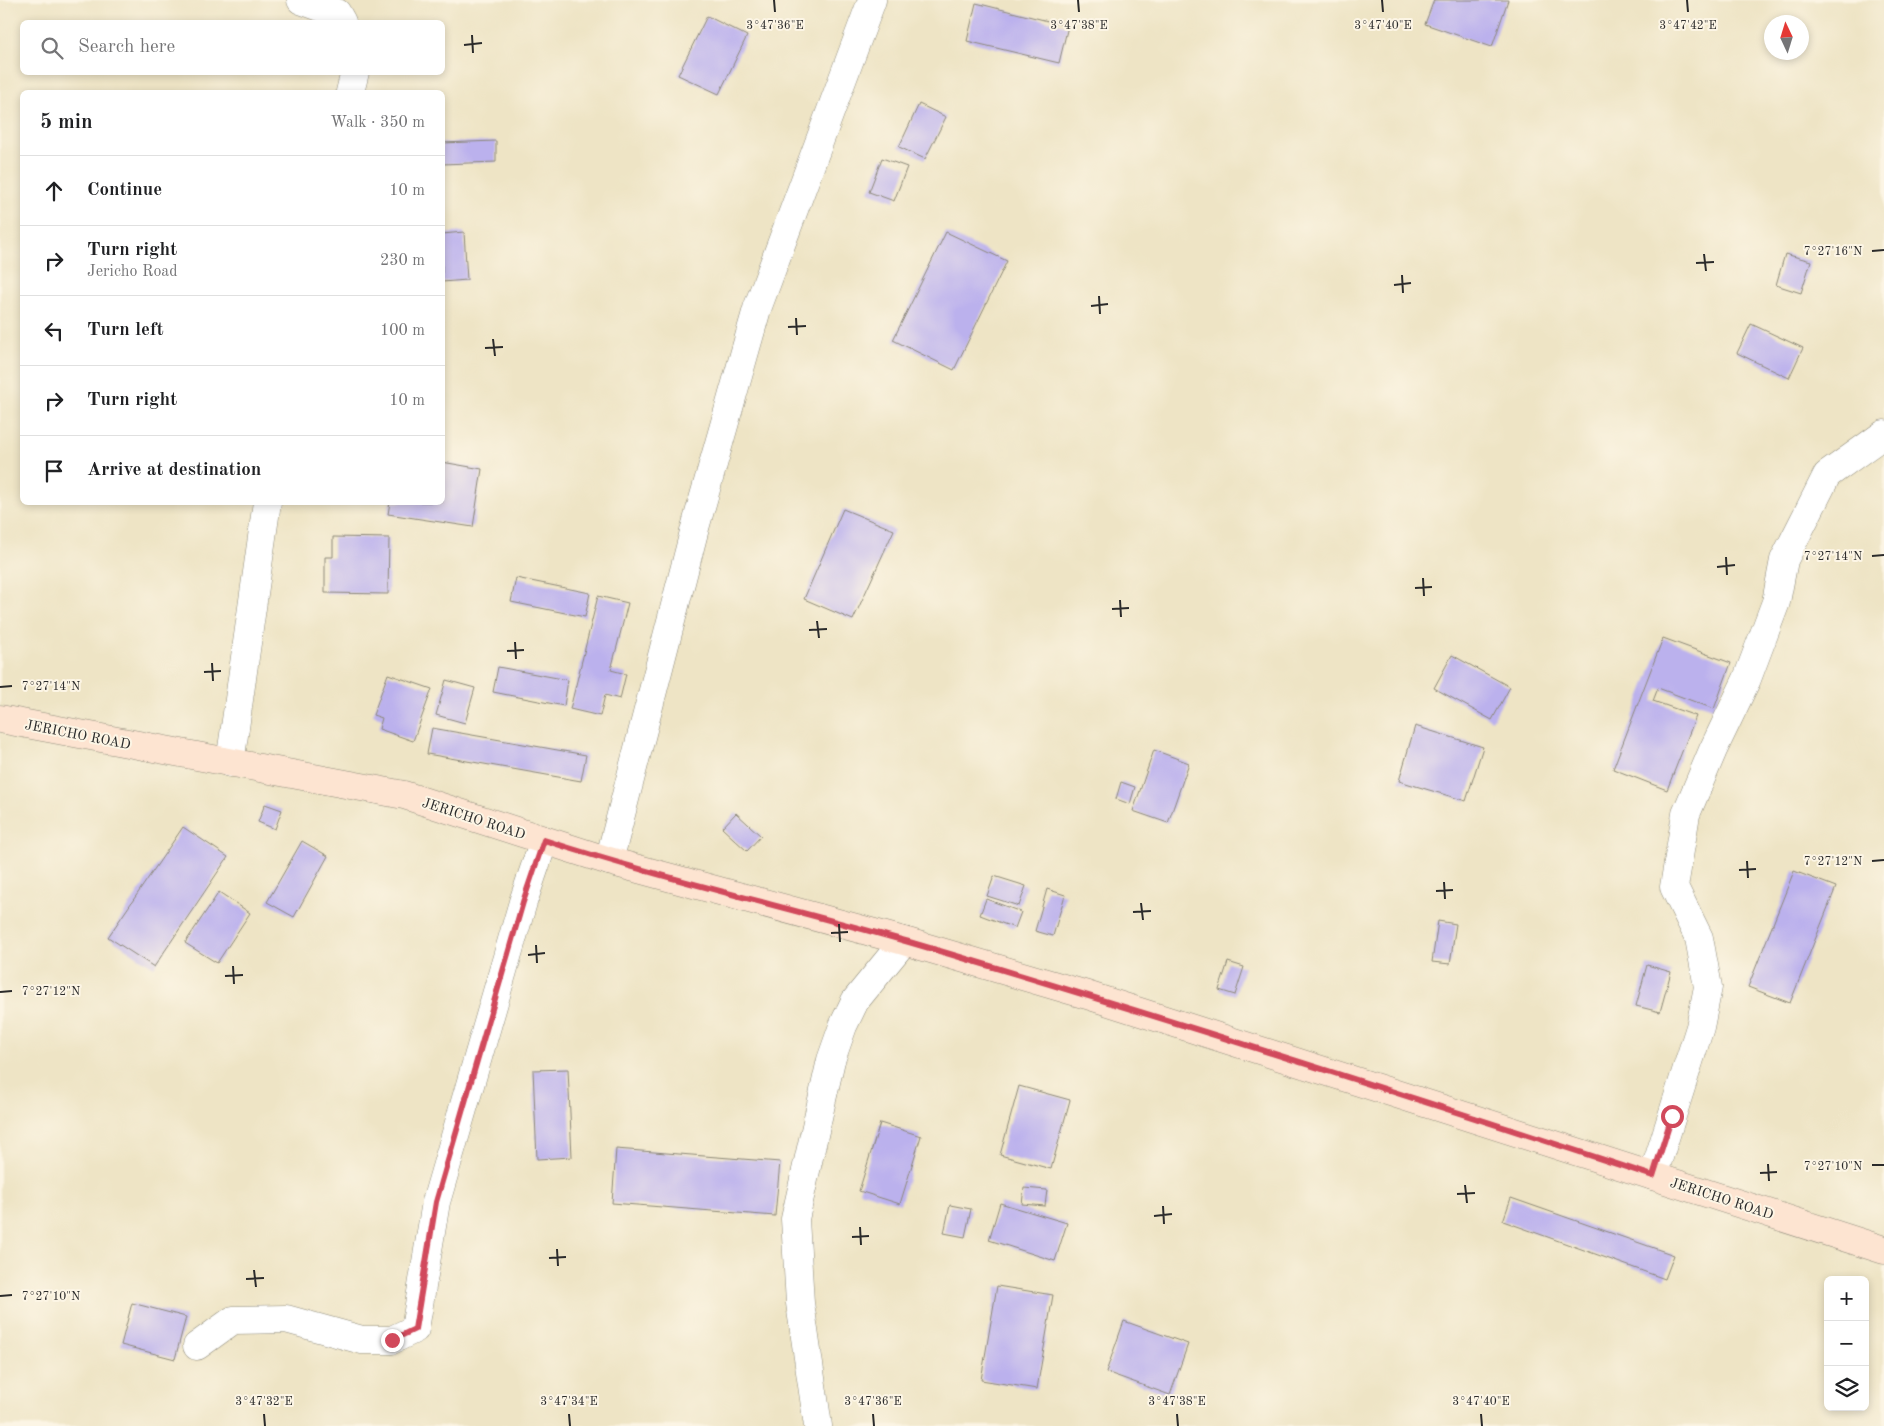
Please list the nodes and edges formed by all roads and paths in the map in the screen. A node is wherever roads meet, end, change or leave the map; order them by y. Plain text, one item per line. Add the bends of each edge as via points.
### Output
1 (301, 0) edge
2 (872, 0) edge
3 (341, 20) edge
4 (354, 75) edge
5 (350, 90) edge
6 (1884, 434) edge
7 (267, 505) edge
8 (0, 719) edge
9 (230, 763) junction
10 (544, 840) junction
11 (609, 861) junction
12 (904, 941) junction
13 (1653, 1176) junction
14 (1884, 1250) edge
15 (197, 1346) dead end
16 (818, 1426) edge

1 - 3 street via 337,13
2 - 11 street via 757,309 695,528
4 - 5 street
6 - 13 street via 1827,475 1784,560 1776,602 1747,679 1686,814 1674,887 1698,938 1708,988 1700,1027
7 - 9 street
8 - 9 street, JERICHO ROAD
9 - 10 street, JERICHO ROAD via 404,795
10 - 11 street, JERICHO ROAD
10 - 15 street via 436,1202 415,1329 392,1340 362,1340 286,1319 233,1320
11 - 12 street, JERICHO ROAD
12 - 13 street, JERICHO ROAD via 1087,995
12 - 16 street via 855,1001 843,1026 831,1060 795,1219 800,1303
13 - 14 street, JERICHO ROAD

